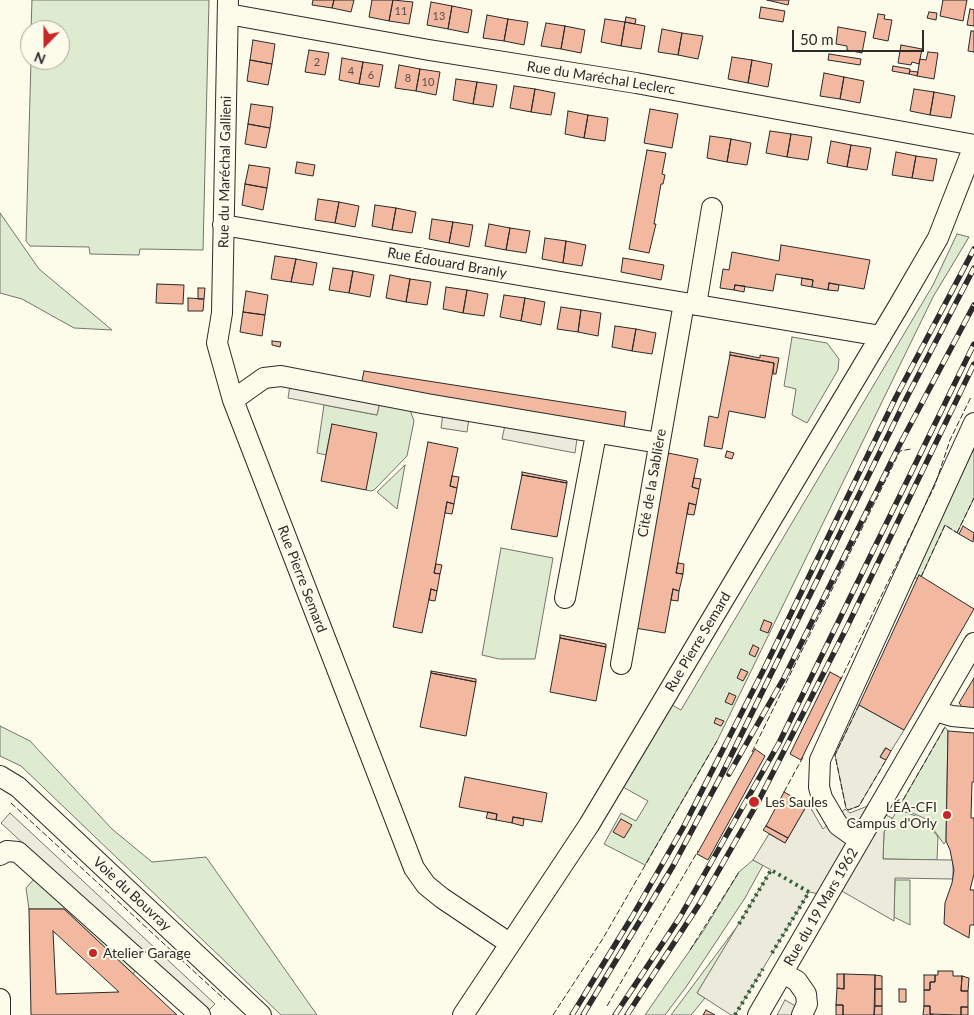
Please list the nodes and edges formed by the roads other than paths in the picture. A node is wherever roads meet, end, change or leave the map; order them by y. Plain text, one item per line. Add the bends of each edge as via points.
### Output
1 (228, 7) edge
2 (974, 145) edge
3 (712, 208) dead end
4 (224, 225) junction
5 (684, 303) junction
6 (881, 336) junction
7 (217, 343) joint
8 (232, 400) junction
9 (974, 423) edge
10 (596, 434) junction
11 (659, 443) junction
12 (565, 598) dead end
13 (974, 643) edge
14 (621, 664) dead end
15 (935, 711) junction
16 (974, 718) edge
17 (0, 776) edge
18 (859, 840) junction
19 (0, 855) edge
20 (509, 943) junction
21 (783, 973) junction
22 (0, 999) edge
23 (250, 1011) edge
24 (0, 1015) edge
25 (200, 1015) edge
26 (463, 1015) edge
27 (758, 1015) edge
28 (802, 1015) edge

1 - 2 street, Rue du Maréchal Leclerc via 429,50 636,83
1 - 4 street, Rue du Maréchal Gallieni
2 - 6 street, Rue Pierre Semard via 938,238
3 - 5 street, Cité de la Sablière
4 - 5 street, Rue Édouard Branly
4 - 7 street, Rue du Maréchal Gallieni via 222,313
5 - 6 street
5 - 11 street, Cité de la Sablière
6 - 20 street, Rue Pierre Semard via 589,825
7 - 8 street, Rue Pierre Semard
8 - 10 street via 264,378 281,376
8 - 20 street, Rue Pierre Semard via 414,868 426,885 442,898
9 - 18 street via 820,760 822,798 838,825
10 - 11 street
10 - 12 street
11 - 14 street, Cité de la Sablière
13 - 15 street, Rue du 19 Mars 1962
15 - 16 street
15 - 18 street, Rue du 19 Mars 1962
17 - 23 street, Voie du Bouvray via 18,787
18 - 21 street, Rue du 19 Mars 1962
19 - 25 street via 7,851 18,852
20 - 26 street, Rue Pierre Semard
21 - 27 street, Rue du 19 Mars 1962
21 - 28 street via 797,981 806,994 807,1004
22 - 24 street

